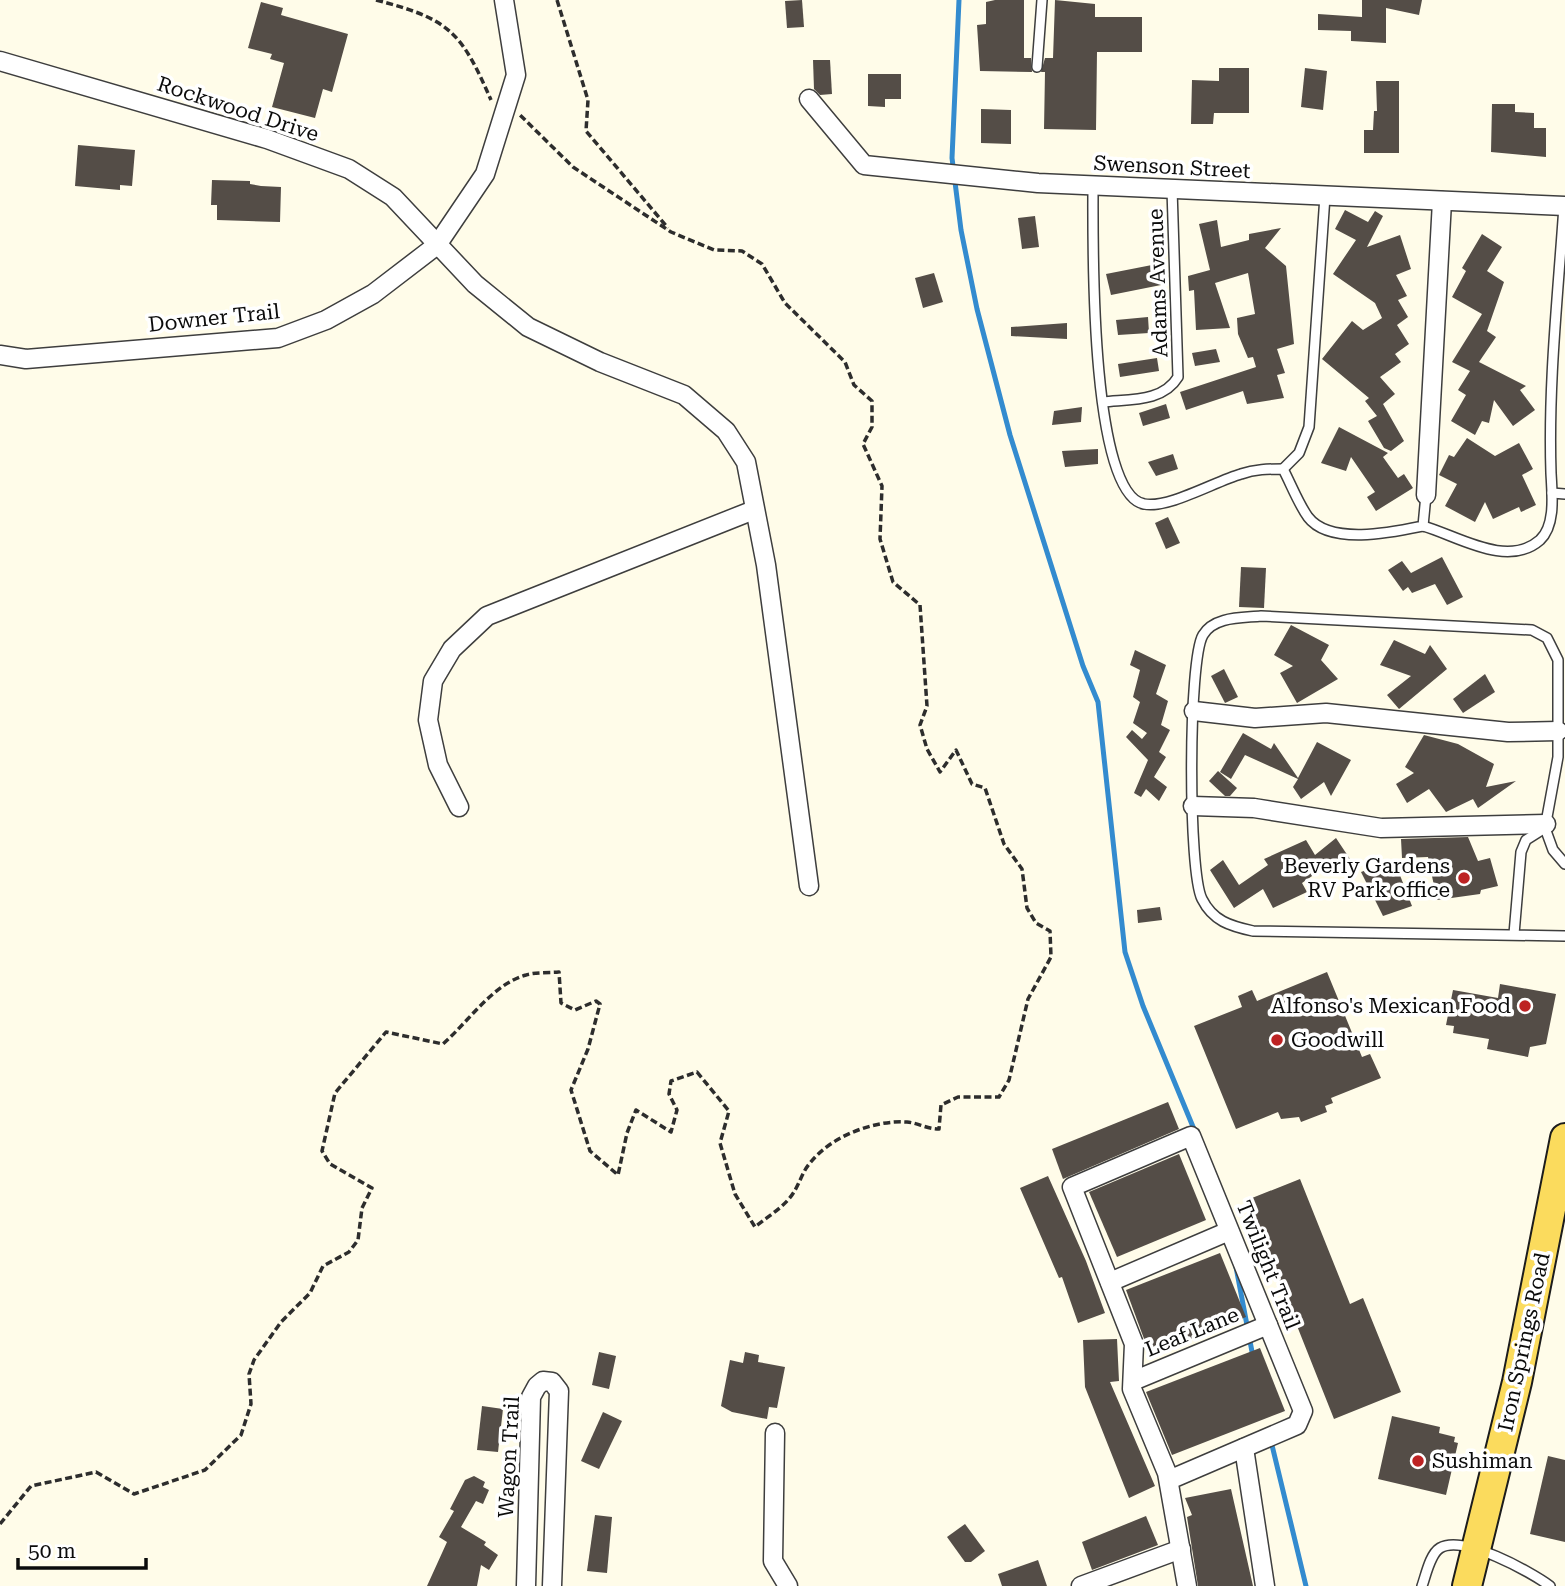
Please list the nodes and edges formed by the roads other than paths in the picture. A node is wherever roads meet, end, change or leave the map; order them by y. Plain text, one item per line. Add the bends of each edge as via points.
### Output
1 (504, 0) edge
2 (1042, 0) edge
3 (0, 61) edge
4 (1037, 67) dead end
5 (809, 99) dead end
6 (1093, 186) junction
7 (1172, 189) junction
8 (1325, 196) junction
9 (1442, 201) junction
10 (1564, 206) edge
11 (437, 245) junction
12 (0, 355) edge
13 (1104, 402) junction
14 (1283, 469) junction
15 (1552, 494) junction
16 (1565, 494) edge
17 (1426, 495) joint
18 (754, 510) junction
19 (1423, 526) junction
20 (1194, 711) junction
21 (1559, 731) junction
22 (1192, 806) junction
23 (459, 807) dead end
24 (1546, 826) junction
25 (1565, 864) edge
26 (809, 886) dead end
27 (1514, 934) junction
28 (1565, 936) edge
29 (1565, 1138) edge
30 (1562, 1177) edge
31 (1230, 1231) junction
32 (1110, 1282) junction
33 (1268, 1325) junction
34 (1133, 1381) junction
35 (775, 1433) dead end
36 (1244, 1448) junction
37 (1169, 1479) junction
38 (1476, 1547) junction
39 (1181, 1549) junction
40 (526, 1586) edge
41 (552, 1586) edge
42 (788, 1586) edge
43 (1081, 1586) edge
44 (1187, 1586) edge
45 (1265, 1586) edge
46 (1422, 1586) edge
47 (1466, 1586) edge
48 (1550, 1586) edge

1 - 11 street, Downer Trail via 516,75 485,174
2 - 4 lane
3 - 11 street, Rockwood Drive via 267,139 349,169 393,197
5 - 6 street, Swenson Street via 864,165
6 - 7 street, Swenson Street
6 - 13 lane via 1094,293
7 - 8 street, Swenson Street
7 - 13 lane, Adams Avenue via 1178,377 1158,395
8 - 9 street, Swenson Street
8 - 14 lane via 1309,427 1299,453
9 - 10 street, Swenson Street
9 - 17 street
10 - 15 lane via 1552,362
11 - 12 street, Downer Trail via 373,294 326,320 278,338 26,359
11 - 18 street, Rockwood Drive via 475,285 528,327 684,395 726,431 746,462
13 - 14 lane via 1110,451 1126,494 1135,501 1146,505 1163,502 1241,473
14 - 19 lane via 1316,525 1368,537
15 - 16 lane
15 - 19 lane via 1548,526 1540,539 1519,548 1478,548
17 - 19 lane
18 - 23 street via 486,616 452,649 433,681 428,720 438,765
18 - 26 street, Rockwood Drive via 766,565
20 - 21 street via 1255,718 1326,713 1508,732
20 - 21 lane via 1199,645 1214,624 1261,616 1397,622 1532,630 1547,638 1559,660
20 - 22 lane
21 - 24 lane
22 - 24 street via 1254,808 1381,828
22 - 27 lane via 1195,878 1200,897 1220,922 1253,931 1456,937
24 - 25 lane via 1552,850
24 - 27 lane via 1526,840 1521,852
27 - 28 lane
29 - 30 main road, Iron Springs Road
30 - 38 main road, Iron Springs Road
31 - 32 street
31 - 32 street, Twilight Trail via 1191,1136 1072,1186
31 - 33 street, Twilight Trail
32 - 34 street via 1134,1345
33 - 34 street, Leaf Lane
33 - 36 street, Twilight Trail via 1303,1411 1297,1425
34 - 37 street via 1132,1389
35 - 42 street via 773,1560
36 - 37 street
36 - 45 street
37 - 39 street
38 - 46 lane via 1440,1548
38 - 47 main road, Iron Springs Road
38 - 48 lane
39 - 43 street
39 - 44 street
40 - 41 street, Wagon Trail via 531,1397 544,1381 552,1382 559,1391

